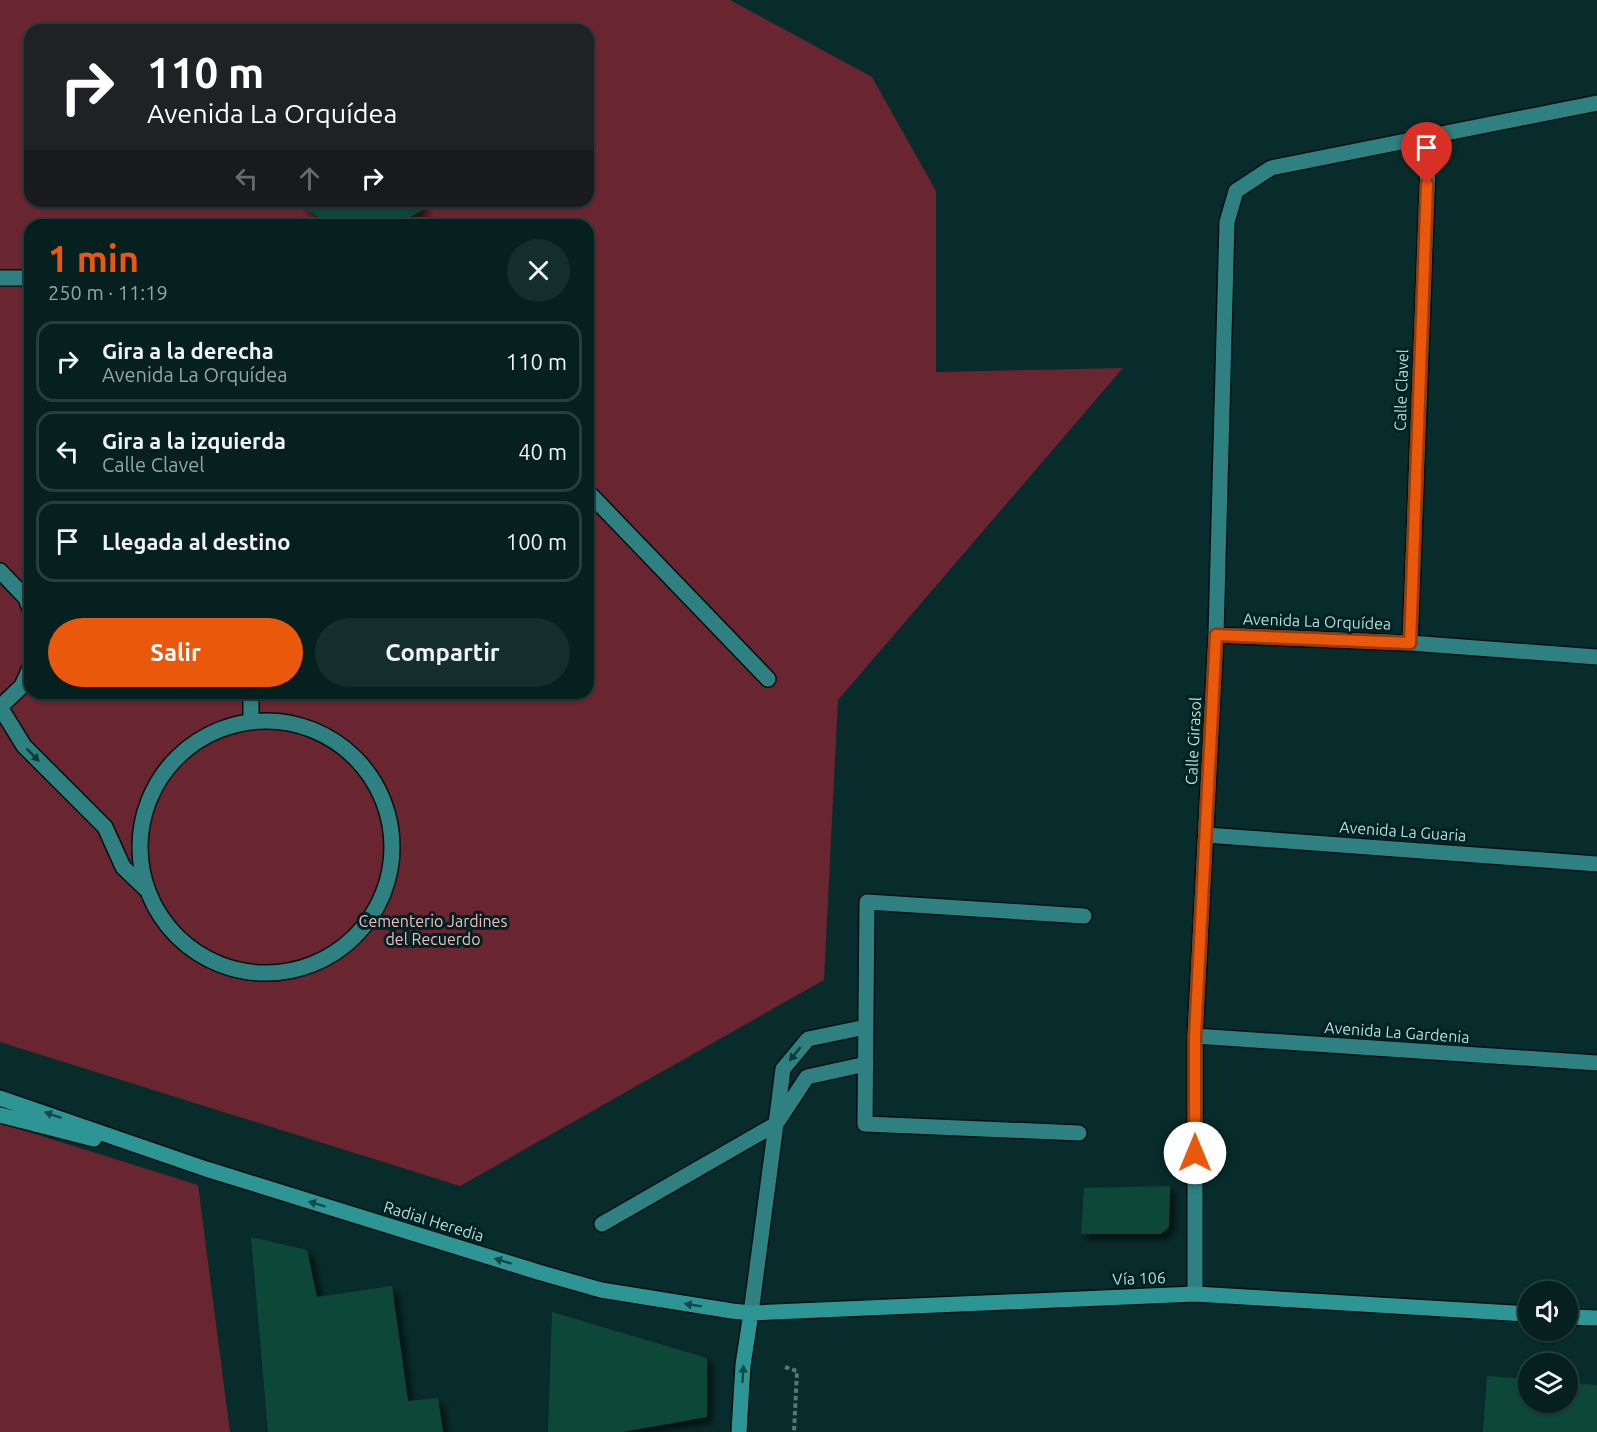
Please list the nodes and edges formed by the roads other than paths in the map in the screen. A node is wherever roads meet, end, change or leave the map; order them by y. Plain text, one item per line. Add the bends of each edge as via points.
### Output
1 (1597, 103) edge
2 (1429, 138) junction
3 (0, 278) edge
4 (24, 278) edge
5 (594, 498) edge
6 (0, 572) edge
7 (24, 596) edge
8 (1216, 635) junction
9 (1410, 643) junction
10 (1597, 657) edge
11 (768, 679) dead end
12 (24, 682) edge
13 (251, 699) edge
14 (0, 707) edge
15 (251, 722) junction
16 (1206, 835) junction
17 (1597, 864) edge
18 (146, 889) junction
19 (1084, 916) dead end
20 (866, 1027) junction
21 (1195, 1036) junction
22 (1597, 1063) edge
23 (866, 1064) junction
24 (0, 1098) edge
25 (0, 1115) edge
26 (776, 1124) junction
27 (1079, 1133) dead end
28 (184, 1160) junction
29 (602, 1224) dead end
30 (1195, 1294) junction
31 (751, 1313) junction
32 (1518, 1313) edge
33 (1578, 1317) edge
34 (1597, 1318) edge
35 (739, 1432) edge

1 - 2 street
2 - 8 street, Calle Girasol via 1271,168 1236,191 1227,222
2 - 9 street, Calle Clavel
3 - 4 street
5 - 11 street
6 - 7 street
8 - 9 street, Avenida La Orquídea
8 - 16 street, Calle Girasol
9 - 10 street, Avenida La Orquídea
12 - 14 street
13 - 15 street
14 -> 18 street via 24,746 105,827 123,867
15 - 18 street via 215,732 183,753 158,781 144,815 139,853
15 - 18 street via 282,722 313,730 340,745 364,766 381,793 390,823 392,854 387,885 373,914 328,957 299,969 268,973 236,970 207,959 181,941 160,918
16 - 17 street, Avenida La Guaria
16 - 21 street, Calle Girasol
19 - 20 street via 867,902
20 - 23 street
20 -> 26 street via 808,1039 783,1069
21 - 22 street, Avenida La Gardenia
21 - 30 street, Calle Girasol
23 - 26 street via 807,1077
23 - 27 street via 865,1124
28 -> 24 main road, Radial Heredia
25 - 28 main road
26 - 29 street
26 - 31 street
31 -> 28 main road, Radial Heredia via 601,1290
30 - 31 main road, Vía 106
30 - 32 main road, Vía 106
35 -> 31 main road
33 - 34 main road

